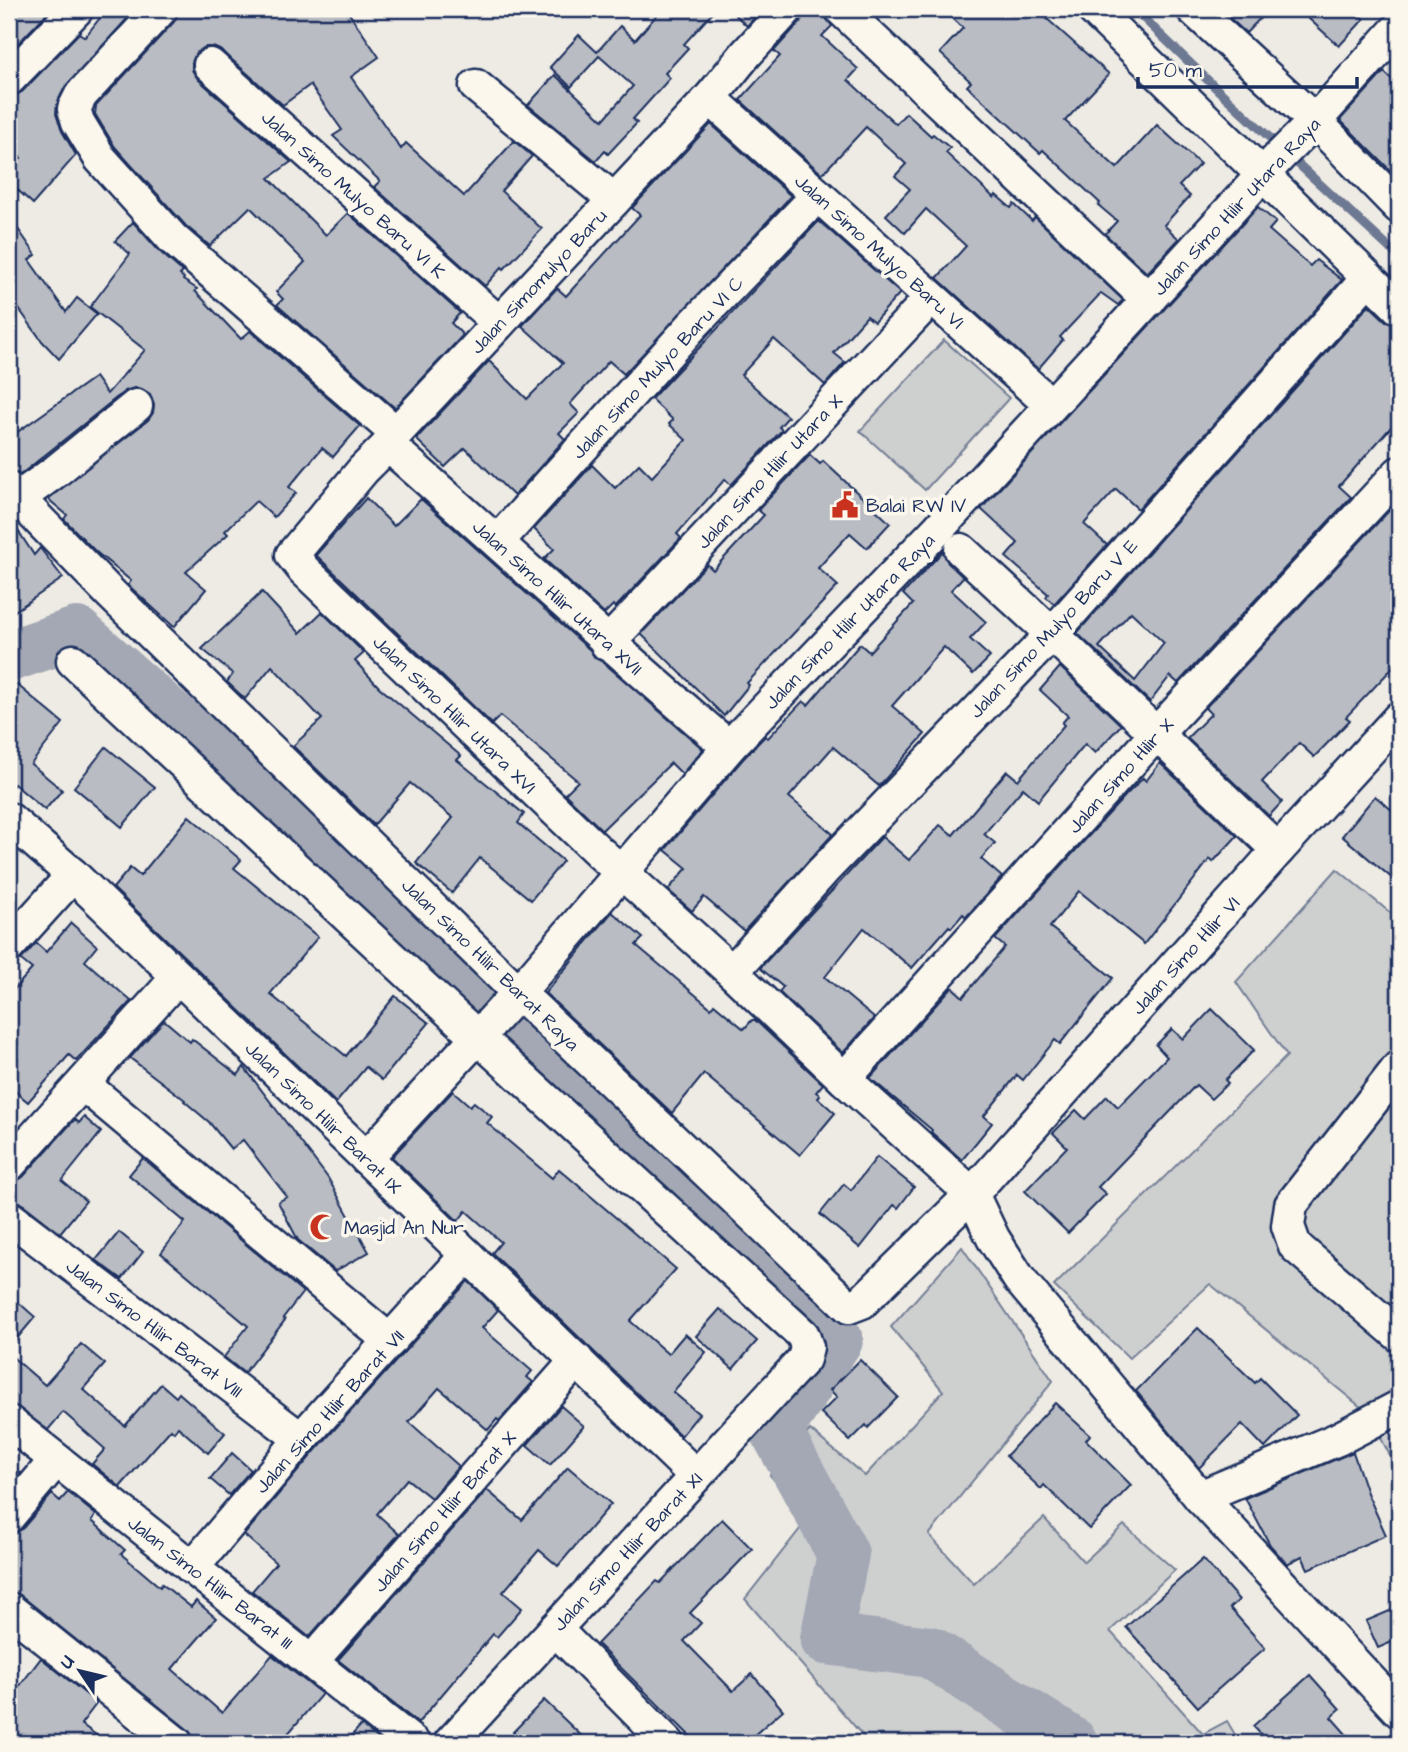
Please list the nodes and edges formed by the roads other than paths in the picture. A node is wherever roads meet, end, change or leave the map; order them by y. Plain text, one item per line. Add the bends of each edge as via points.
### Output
1 (77, 9) edge
2 (161, 9) edge
3 (787, 9) edge
4 (841, 9) edge
5 (1093, 9) edge
6 (1193, 9) edge
7 (1399, 27) edge
8 (210, 65) dead end
9 (9, 79) edge
10 (476, 86) dead end
11 (710, 98) junction
12 (1289, 147) junction
13 (818, 195) junction
14 (614, 200) junction
15 (1399, 207) edge
16 (1368, 278) junction
17 (931, 298) junction
18 (1149, 300) junction
19 (1399, 309) edge
20 (499, 323) junction
21 (1051, 405) junction
22 (136, 406) dead end
23 (392, 439) junction
24 (1399, 473) edge
25 (11, 498) edge
26 (498, 541) junction
27 (961, 550) dead end
28 (292, 555) joint
29 (1052, 634) junction
30 (607, 644) junction
31 (72, 661) dead end
32 (1399, 718) edge
33 (1156, 734) junction
34 (729, 747) junction
35 (9, 820) edge
36 (1278, 850) junction
37 (621, 870) junction
38 (73, 875) junction
39 (9, 946) edge
40 (732, 972) junction
41 (178, 977) junction
42 (514, 996) junction
43 (482, 1032) junction
44 (1399, 1067) edge
45 (844, 1079) junction
46 (83, 1084) junction
47 (366, 1158) junction
48 (9, 1165) edge
49 (972, 1194) junction
50 (9, 1217) edge
51 (467, 1255) junction
52 (1399, 1335) edge
53 (390, 1341) junction
54 (577, 1360) junction
55 (1399, 1407) edge
56 (9, 1422) edge
57 (301, 1438) junction
58 (56, 1460) junction
59 (696, 1476) junction
60 (1200, 1497) junction
61 (9, 1516) edge
62 (192, 1568) junction
63 (9, 1609) edge
64 (555, 1629) junction
65 (312, 1661) junction
66 (1399, 1711) edge
67 (176, 1743) edge
68 (413, 1743) edge
69 (450, 1743) edge
70 (668, 1743) edge

1 - 9 street
2 - 23 street, Jalan Simo Hilir Utara XVII via 81,95 74,109 78,122 100,158 173,239 285,334
3 - 11 street, Jalan Simomulyo Baru
4 - 18 street
5 - 12 street
6 - 12 street
7 - 12 street, Jalan Simo Hilir Utara Raya
8 - 20 street, Jalan Simo Mulyo Baru VI K
10 - 14 street
11 - 13 street, Jalan Simo Mulyo Baru VI
11 - 14 street, Jalan Simomulyo Baru
12 - 15 street
12 - 16 street
12 - 18 street, Jalan Simo Hilir Utara Raya
13 - 17 street, Jalan Simo Mulyo Baru VI
13 - 26 street, Jalan Simo Mulyo Baru VI C via 693,325
14 - 20 street, Jalan Simomulyo Baru
16 - 19 street
16 - 29 street, Jalan Simo Mulyo Baru V E
17 - 21 street, Jalan Simo Mulyo Baru VI
17 - 30 street, Jalan Simo Hilir Utara X
18 - 21 street, Jalan Simo Hilir Utara Raya
20 - 23 street, Jalan Simomulyo Baru
21 - 34 street, Jalan Simo Hilir Utara Raya
22 - 25 street via 56,471
23 - 26 street, Jalan Simo Hilir Utara XVII
23 - 28 street, Jalan Simomulyo Baru
24 - 33 street, Jalan Simo Hilir X
25 - 42 street, Jalan Simo Hilir Barat Raya
26 - 30 street, Jalan Simo Hilir Utara XVII
27 - 29 street
28 - 37 street, Jalan Simo Hilir Utara XVI
29 - 33 street
29 - 40 street, Jalan Simo Mulyo Baru V E
30 - 34 street, Jalan Simo Hilir Utara XVII
31 - 43 street
32 - 36 street, Jalan Simo Hilir VI
33 - 36 street
33 - 45 street, Jalan Simo Hilir X
34 - 37 street, Jalan Simo Hilir Utara Raya
35 - 38 street, Jalan Simo Hilir Barat IX
36 - 49 street, Jalan Simo Hilir VI
37 - 40 street
37 - 42 street, Jalan Simo Hilir Utara Raya
38 - 39 street
38 - 41 street, Jalan Simo Hilir Barat IX
40 - 45 street
41 - 46 street
41 - 47 street, Jalan Simo Hilir Barat IX
42 - 43 street, Jalan Simo Hilir Utara Raya
42 - 49 street, Jalan Simo Hilir Barat Raya via 849,1307 862,1302
43 - 47 street, Jalan Simo Hilir Utara Raya
43 - 59 street, Jalan Simo Hilir Barat XI via 803,1335 804,1359
44 - 52 street via 1291,1205 1288,1226 1295,1246
45 - 49 street
46 - 48 street
46 - 53 street
47 - 51 street, Jalan Simo Hilir Barat IX
49 - 60 street via 1019,1279
50 - 57 street, Jalan Simo Hilir Barat VIII
51 - 53 street, Jalan Simo Hilir Barat VII
51 - 54 street, Jalan Simo Hilir Barat IX
53 - 57 street, Jalan Simo Hilir Barat VII
54 - 59 street, Jalan Simo Hilir Barat IX
54 - 65 street, Jalan Simo Hilir Barat X
55 - 60 street via 1338,1439
56 - 58 street, Jalan Simo Hilir Barat III
57 - 62 street, Jalan Simo Hilir Barat VII
58 - 61 street
58 - 62 street, Jalan Simo Hilir Barat III
59 - 64 street, Jalan Simo Hilir Barat XI
60 - 66 street
62 - 65 street, Jalan Simo Hilir Barat III
63 - 67 street
64 - 69 street, Jalan Simo Hilir Barat XI
64 - 70 street
65 - 68 street, Jalan Simo Hilir Barat III

